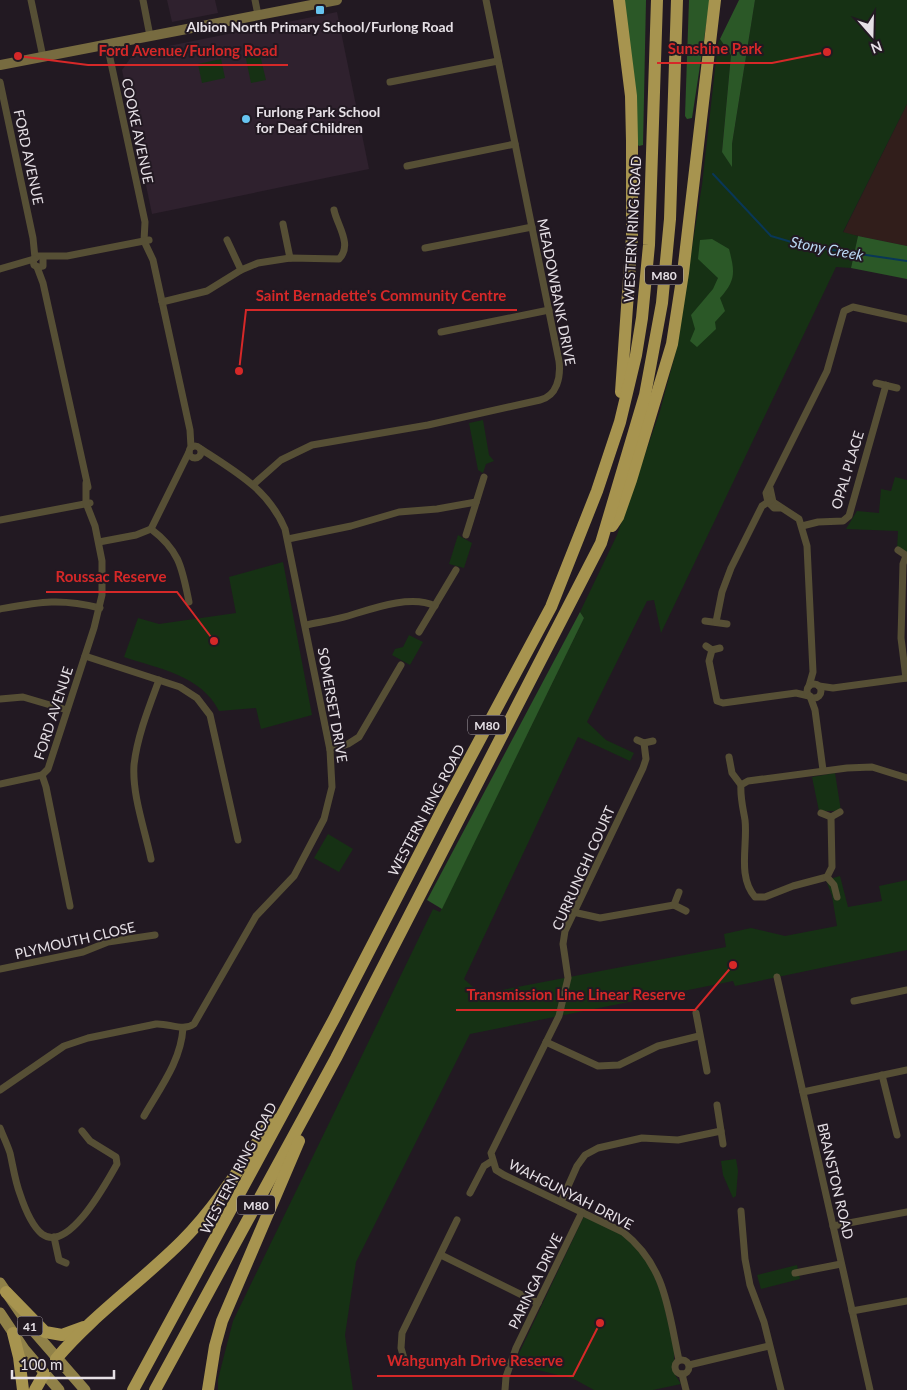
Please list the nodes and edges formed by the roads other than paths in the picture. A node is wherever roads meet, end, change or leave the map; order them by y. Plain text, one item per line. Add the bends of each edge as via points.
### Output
1 (31, 0) edge
2 (143, 0) edge
3 (255, 0) edge
4 (337, 0) edge
5 (486, 0) edge
6 (614, 0) edge
7 (619, 0) edge
8 (657, 0) edge
9 (677, 0) edge
10 (715, 0) edge
11 (258, 15) junction
12 (150, 36) junction
13 (107, 44) junction
14 (43, 57) junction
15 (498, 60) junction
16 (626, 61) junction
17 (0, 65) edge
18 (0, 82) edge
19 (390, 82) dead end
20 (515, 144) junction
21 (407, 166) dead end
22 (334, 210) dead end
23 (283, 224) dead end
24 (532, 227) junction
25 (227, 240) dead end
26 (147, 241) junction
27 (425, 248) dead end
28 (290, 258) junction
29 (39, 262) junction
30 (0, 269) edge
31 (241, 270) junction
32 (162, 302) junction
33 (549, 310) junction
34 (907, 319) edge
35 (441, 332) dead end
36 (876, 383) dead end
37 (886, 385) junction
38 (897, 388) dead end
39 (620, 422) junction
40 (195, 451) junction
41 (484, 477) dead end
42 (254, 484) junction
43 (770, 501) junction
44 (476, 502) junction
45 (88, 503) junction
46 (0, 520) edge
47 (802, 526) junction
48 (151, 529) junction
49 (466, 535) dead end
50 (288, 539) junction
51 (99, 542) junction
52 (601, 543) junction
53 (898, 550) dead end
54 (907, 556) edge
55 (456, 570) dead end
56 (189, 602) dead end
57 (434, 606) junction
58 (100, 608) junction
59 (0, 609) edge
60 (705, 621) dead end
61 (716, 622) junction
62 (726, 624) dead end
63 (306, 625) junction
64 (419, 632) dead end
65 (720, 648) dead end
66 (84, 656) junction
67 (401, 665) dead end
68 (813, 672) junction
69 (907, 678) edge
70 (159, 680) junction
71 (818, 686) junction
72 (832, 688) junction
73 (809, 692) junction
74 (819, 695) junction
75 (0, 699) edge
76 (67, 710) junction
77 (815, 710) junction
78 (654, 740) dead end
79 (330, 750) junction
80 (729, 757) dead end
81 (823, 770) junction
82 (42, 775) junction
83 (907, 778) edge
84 (0, 784) edge
85 (741, 785) junction
86 (840, 812) dead end
87 (821, 813) dead end
88 (831, 817) junction
89 (238, 840) dead end
90 (151, 859) dead end
91 (827, 877) junction
92 (680, 892) dead end
93 (837, 897) dead end
94 (674, 905) junction
95 (70, 906) dead end
96 (686, 911) dead end
97 (574, 912) junction
98 (155, 935) dead end
99 (0, 969) edge
100 (777, 977) dead end
101 (907, 990) edge
102 (854, 1001) dead end
103 (696, 1013) dead end
104 (334, 1020) junction
105 (183, 1028) junction
106 (699, 1036) junction
107 (546, 1042) junction
108 (336, 1058) junction
109 (907, 1070) edge
110 (707, 1071) dead end
111 (882, 1075) junction
112 (16, 1079) junction
113 (0, 1083) edge
114 (0, 1090) edge
115 (803, 1092) junction
116 (717, 1105) dead end
117 (144, 1116) dead end
118 (0, 1128) edge
119 (82, 1131) dead end
120 (721, 1131) junction
121 (897, 1135) dead end
122 (723, 1144) dead end
123 (492, 1161) junction
124 (470, 1193) dead end
125 (561, 1202) junction
126 (741, 1211) dead end
127 (582, 1212) junction
128 (907, 1212) edge
129 (457, 1220) dead end
130 (833, 1226) junction
131 (54, 1237) junction
132 (441, 1255) junction
133 (66, 1263) dead end
134 (841, 1264) junction
135 (795, 1273) dead end
136 (3, 1288) edge
137 (907, 1300) edge
138 (538, 1303) junction
139 (852, 1312) junction
140 (0, 1313) edge
141 (88, 1326) junction
142 (13, 1333) junction
143 (769, 1346) junction
144 (56, 1359) junction
145 (679, 1360) junction
146 (404, 1362) dead end
147 (688, 1365) junction
148 (44, 1374) junction
149 (682, 1374) junction
150 (23, 1390) edge
151 (35, 1390) edge
152 (59, 1390) edge
153 (85, 1390) edge
154 (133, 1390) edge
155 (155, 1390) edge
156 (208, 1390) edge
157 (505, 1390) edge
158 (686, 1390) edge
159 (781, 1390) edge
160 (870, 1390) edge

1 - 14 street
2 - 12 street
3 - 11 street
4 - 11 street
5 - 15 street, MEADOWBANK DRIVE
6 - 16 highway
7 - 16 highway
8 - 39 highway, WESTERN RING ROAD / M80 via 649,245 638,346
9 - 52 highway, M80 via 670,219 662,303 645,395
10 - 52 highway via 672,344 618,517
11 - 12 street
12 - 13 street
13 - 14 street
13 - 26 street, COOKE AVENUE via 149,232
14 - 17 street
15 - 19 street
15 - 20 street, MEADOWBANK DRIVE
16 - 39 highway via 631,96 632,236
18 - 29 street, FORD AVENUE
20 - 21 street
20 - 24 street, MEADOWBANK DRIVE
22 - 28 street via 345,240 342,256 336,260
23 - 28 street
24 - 27 street
24 - 33 street, MEADOWBANK DRIVE
25 - 31 street
26 - 29 street
26 - 32 street, COOKE AVENUE
28 - 31 street
29 - 30 street
29 - 45 street, FORD AVENUE via 90,490
31 - 32 street via 207,291
32 - 40 street, COOKE AVENUE
33 - 35 street
33 - 42 street, MEADOWBANK DRIVE via 560,369 556,388 545,399 428,425 312,445 281,460
34 - 43 street via 854,307 844,311 827,371 770,488
36 - 37 street
37 - 38 street
37 - 47 street, OPAL PLACE via 848,516 843,521
39 - 104 highway, WESTERN RING ROAD / M80 via 597,491 551,607
40 - 42 street, SOMERSET DRIVE via 217,460
40 - 48 street via 182,468
41 - 44 street
42 - 50 street, SOMERSET DRIVE via 276,510
43 - 47 street via 799,519
43 - 61 street via 762,506 731,568
44 - 49 street
44 - 50 street via 399,512
45 - 46 street
45 - 51 street, FORD AVENUE via 94,512
47 - 68 street via 808,546
48 - 51 street
48 - 56 street via 177,555
50 - 63 street, SOMERSET DRIVE
51 - 58 street, FORD AVENUE via 103,572
52 - 108 highway, M80
53 - 54 street
54 - 69 street via 903,564 900,638
55 - 57 street
57 - 63 street via 422,602 379,606
57 - 64 street
58 - 59 street via 56,600
58 - 66 street, FORD AVENUE
60 - 61 street
61 - 62 street
63 - 79 street, SOMERSET DRIVE
65 - 73 street via 709,648 717,701 724,703
66 - 70 street
66 - 76 street, FORD AVENUE
67 - 79 street via 359,737
68 - 71 street
68 - 73 street
69 - 72 street
70 - 89 street via 189,692 210,715
70 - 90 street via 134,766
71 - 72 street
71 - 73 street
71 - 74 street
72 - 74 street
73 - 74 street
73 - 77 street
74 - 77 street
75 - 76 street via 23,697
76 - 82 street, FORD AVENUE via 48,769
77 - 81 street
78 - 97 street, CURRUNGHI COURT via 641,742 646,759 643,768
79 - 105 street, SOMERSET DRIVE via 329,802 312,842 294,876 256,916 194,1024
80 - 85 street via 733,776
81 - 83 street via 872,767
81 - 85 street via 748,781
82 - 84 street
82 - 95 street, FORD AVENUE
85 - 91 street via 745,831 743,852 750,891 755,897 765,897
86 - 88 street
87 - 88 street
88 - 91 street via 832,867
91 - 93 street via 834,885
92 - 94 street
94 - 96 street
94 - 97 street via 600,918
97 - 107 street, CURRUNGHI COURT via 563,944 568,978 565,996
98 - 99 street, PLYMOUTH CLOSE via 108,942 78,953
100 - 115 street, BRANSTON ROAD
101 - 102 street
103 - 106 street
104 - 141 highway via 285,1101 206,1212 182,1241
104 - 154 highway, WESTERN RING ROAD / M80
105 - 112 street via 156,1024 81,1040 57,1050
105 - 117 street via 177,1059
106 - 107 street via 658,1046 619,1065 598,1066
106 - 110 street
107 - 123 street, CURRUNGHI COURT via 492,1153
108 - 155 highway, M80
108 - 156 highway via 222,1321
109 - 111 street
111 - 115 street
111 - 121 street
112 - 113 street
112 - 114 street
115 - 130 street, BRANSTON ROAD
116 - 120 street
118 - 131 street via 24,1203 38,1230
119 - 131 street via 90,1141 118,1159 117,1164 90,1209 63,1235
120 - 122 street
120 - 125 street via 678,1140 642,1138 598,1148 585,1155 577,1166
123 - 124 street, CURRUNGHI COURT via 484,1166
123 - 125 street, WAHGUNYAH DRIVE via 496,1170 504,1175
125 - 127 street, WAHGUNYAH DRIVE
126 - 143 street via 750,1285
127 - 138 street, PARINGA DRIVE
127 - 145 street, WAHGUNYAH DRIVE via 623,1232 649,1258 662,1285
128 - 130 street
129 - 132 street
130 - 134 street, BRANSTON ROAD
131 - 133 street via 57,1256
132 - 138 street
132 - 146 street via 402,1333
134 - 135 street
134 - 139 street, BRANSTON ROAD
136 - 141 highway via 45,1332 62,1335
136 - 144 main road, 41
137 - 139 street
138 - 157 street, PARINGA DRIVE via 509,1365
139 - 160 street, BRANSTON ROAD
140 - 142 main road, 41
141 - 144 highway
142 - 148 main road, 41
142 - 150 highway
143 - 147 street
143 - 159 street
144 - 148 main road
144 - 153 main road, 41
145 - 147 street
145 - 149 street via 675,1370
147 - 149 street via 688,1370
148 - 151 highway
148 - 152 main road, 41
149 - 158 street

